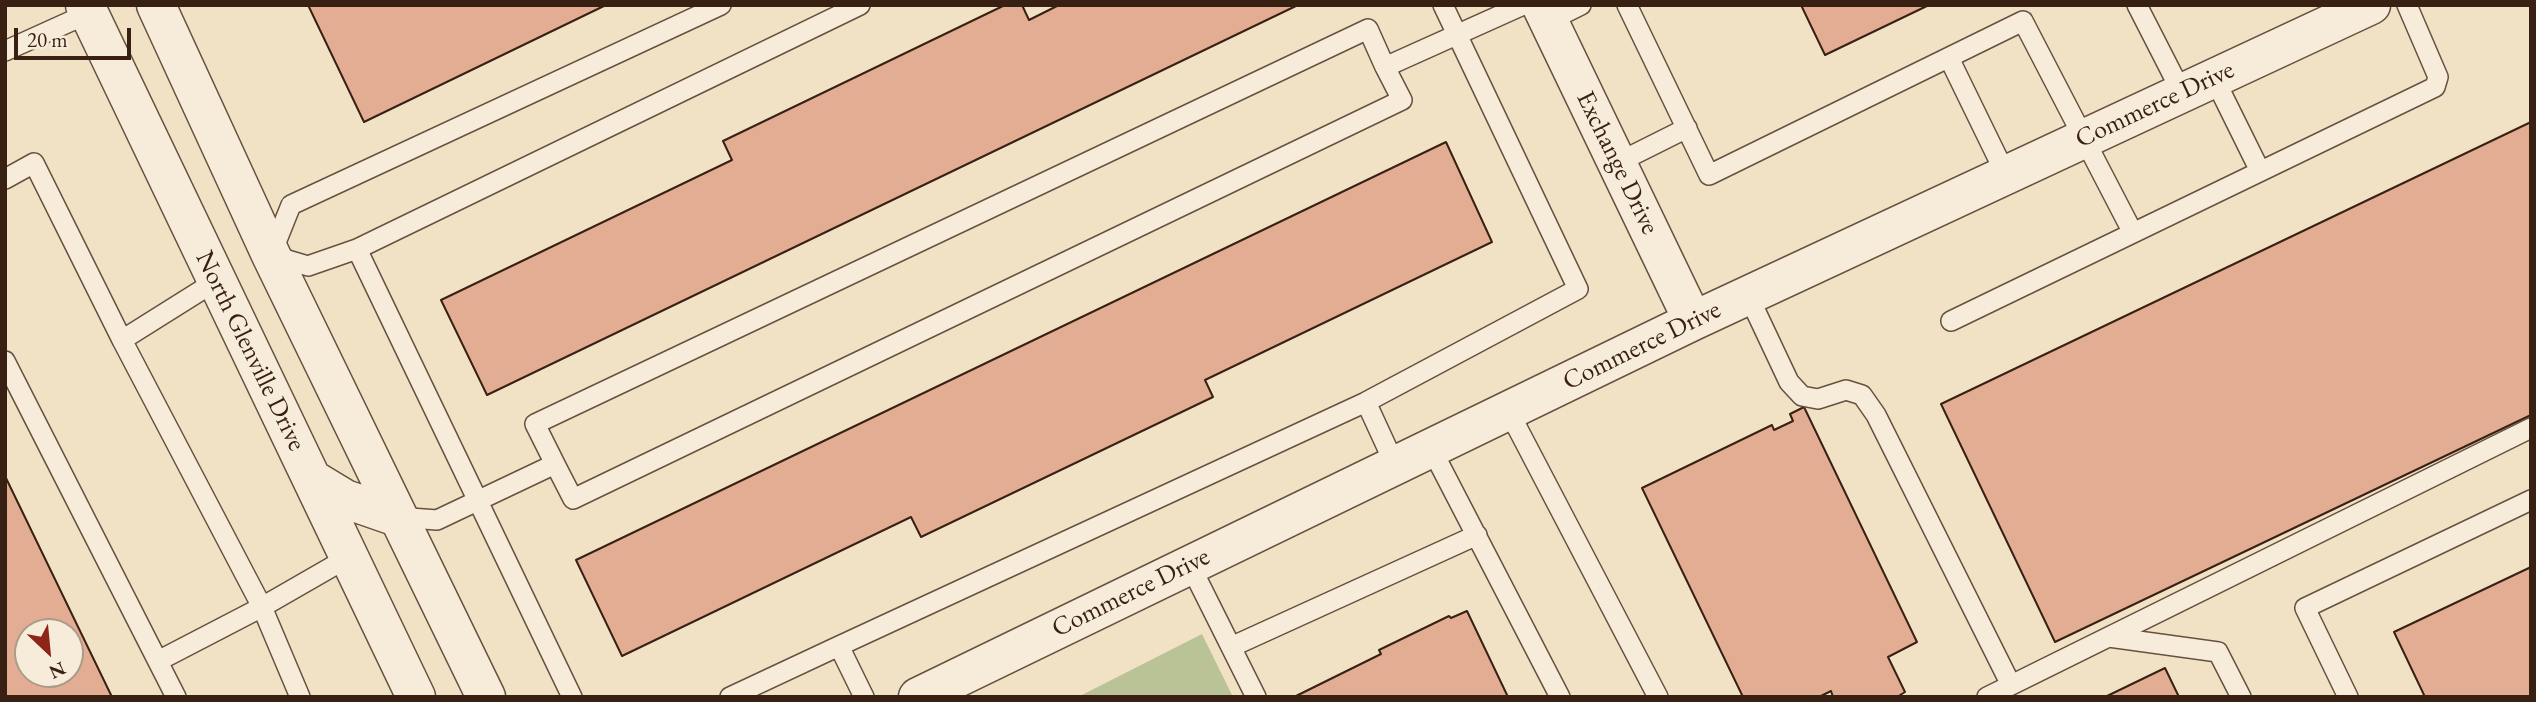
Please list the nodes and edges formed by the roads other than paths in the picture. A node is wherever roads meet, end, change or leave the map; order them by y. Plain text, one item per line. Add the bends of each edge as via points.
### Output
1 (156, 5) edge
2 (721, 5) edge
3 (860, 5) edge
4 (1443, 5) edge
5 (1626, 5) edge
6 (2137, 5) edge
7 (2371, 5) edge
8 (2407, 5) edge
9 (87, 9) edge
10 (1549, 9) edge
11 (1457, 33) junction
12 (5, 51) edge
13 (1949, 58) junction
14 (1385, 67) junction
15 (2198, 86) junction
16 (1687, 128) junction
17 (2082, 139) junction
18 (1617, 163) junction
19 (2260, 171) junction
20 (2006, 175) junction
21 (5, 180) edge
22 (2133, 233) junction
23 (357, 249) junction
24 (271, 255) junction
25 (216, 281) junction
26 (1748, 295) junction
27 (1693, 321) junction
28 (1951, 321) dead end
29 (122, 340) junction
30 (5, 361) edge
31 (1366, 402) junction
32 (1508, 410) junction
33 (2531, 428) edge
34 (1431, 447) junction
35 (555, 464) junction
36 (1395, 465) junction
37 (312, 479) junction
38 (2531, 500) edge
39 (478, 501) junction
40 (397, 517) junction
41 (1477, 535) junction
42 (349, 557) junction
43 (1190, 565) junction
44 (262, 607) junction
45 (2109, 637) junction
46 (839, 646) junction
47 (1231, 647) junction
48 (158, 661) junction
49 (2011, 685) junction
50 (176, 697) edge
51 (300, 697) edge
52 (416, 697) edge
53 (486, 697) edge
54 (572, 697) edge
55 (730, 697) edge
56 (864, 697) edge
57 (918, 697) edge
58 (1256, 697) edge
59 (1560, 697) edge
60 (1658, 697) edge
61 (1987, 697) edge
62 (2241, 697) edge
63 (2348, 697) edge

1 - 24 street
2 - 24 lane via 291,205
3 - 23 lane
4 - 11 lane
5 - 16 lane
6 - 15 lane
7 - 15 street, Commerce Drive
8 - 19 lane via 2438,77 2435,87
9 - 12 lane
9 - 25 street, North Glenville Drive
10 - 11 lane
10 - 18 street, Exchange Drive
11 - 14 lane
11 - 31 lane via 1578,289
13 - 16 lane via 1709,175
13 - 17 lane via 2023,21
13 - 20 lane
14 - 35 lane via 1402,100 573,499
14 - 35 lane via 1368,29 548,418 536,425
15 - 17 street, Commerce Drive
15 - 19 lane
16 - 18 lane
17 - 20 street, Commerce Drive
17 - 22 lane
18 - 27 street, Exchange Drive
19 - 22 lane
20 - 26 street, Commerce Drive
21 - 29 lane via 34,163
22 - 28 lane
23 - 24 lane via 308,266
23 - 39 lane
24 - 25 street
24 - 40 street
25 - 29 lane
25 - 37 street, North Glenville Drive
26 - 27 street, Commerce Drive
26 - 49 lane via 1788,383 1802,396 1818,400 1846,390 1862,395 1876,415
27 - 32 street, Commerce Drive
29 - 44 lane
30 - 48 lane
31 - 36 lane
31 - 46 lane
32 - 34 street, Commerce Drive
32 - 60 lane
33 - 45 lane
34 - 36 street, Commerce Drive
34 - 41 lane
35 - 39 lane
36 - 43 street, Commerce Drive
37 - 40 street via 345,499
37 - 42 street, North Glenville Drive
38 - 63 lane via 2305,608
39 - 40 lane via 437,520
39 - 54 lane
40 - 53 street
41 - 47 lane
41 - 59 lane
42 - 44 lane
42 - 52 street, North Glenville Drive
43 - 47 lane
43 - 57 street, Commerce Drive
44 - 48 lane
44 - 51 lane
45 - 49 lane
45 - 62 lane via 2218,652
46 - 55 lane
46 - 56 lane
47 - 58 lane
48 - 50 lane
49 - 61 lane

